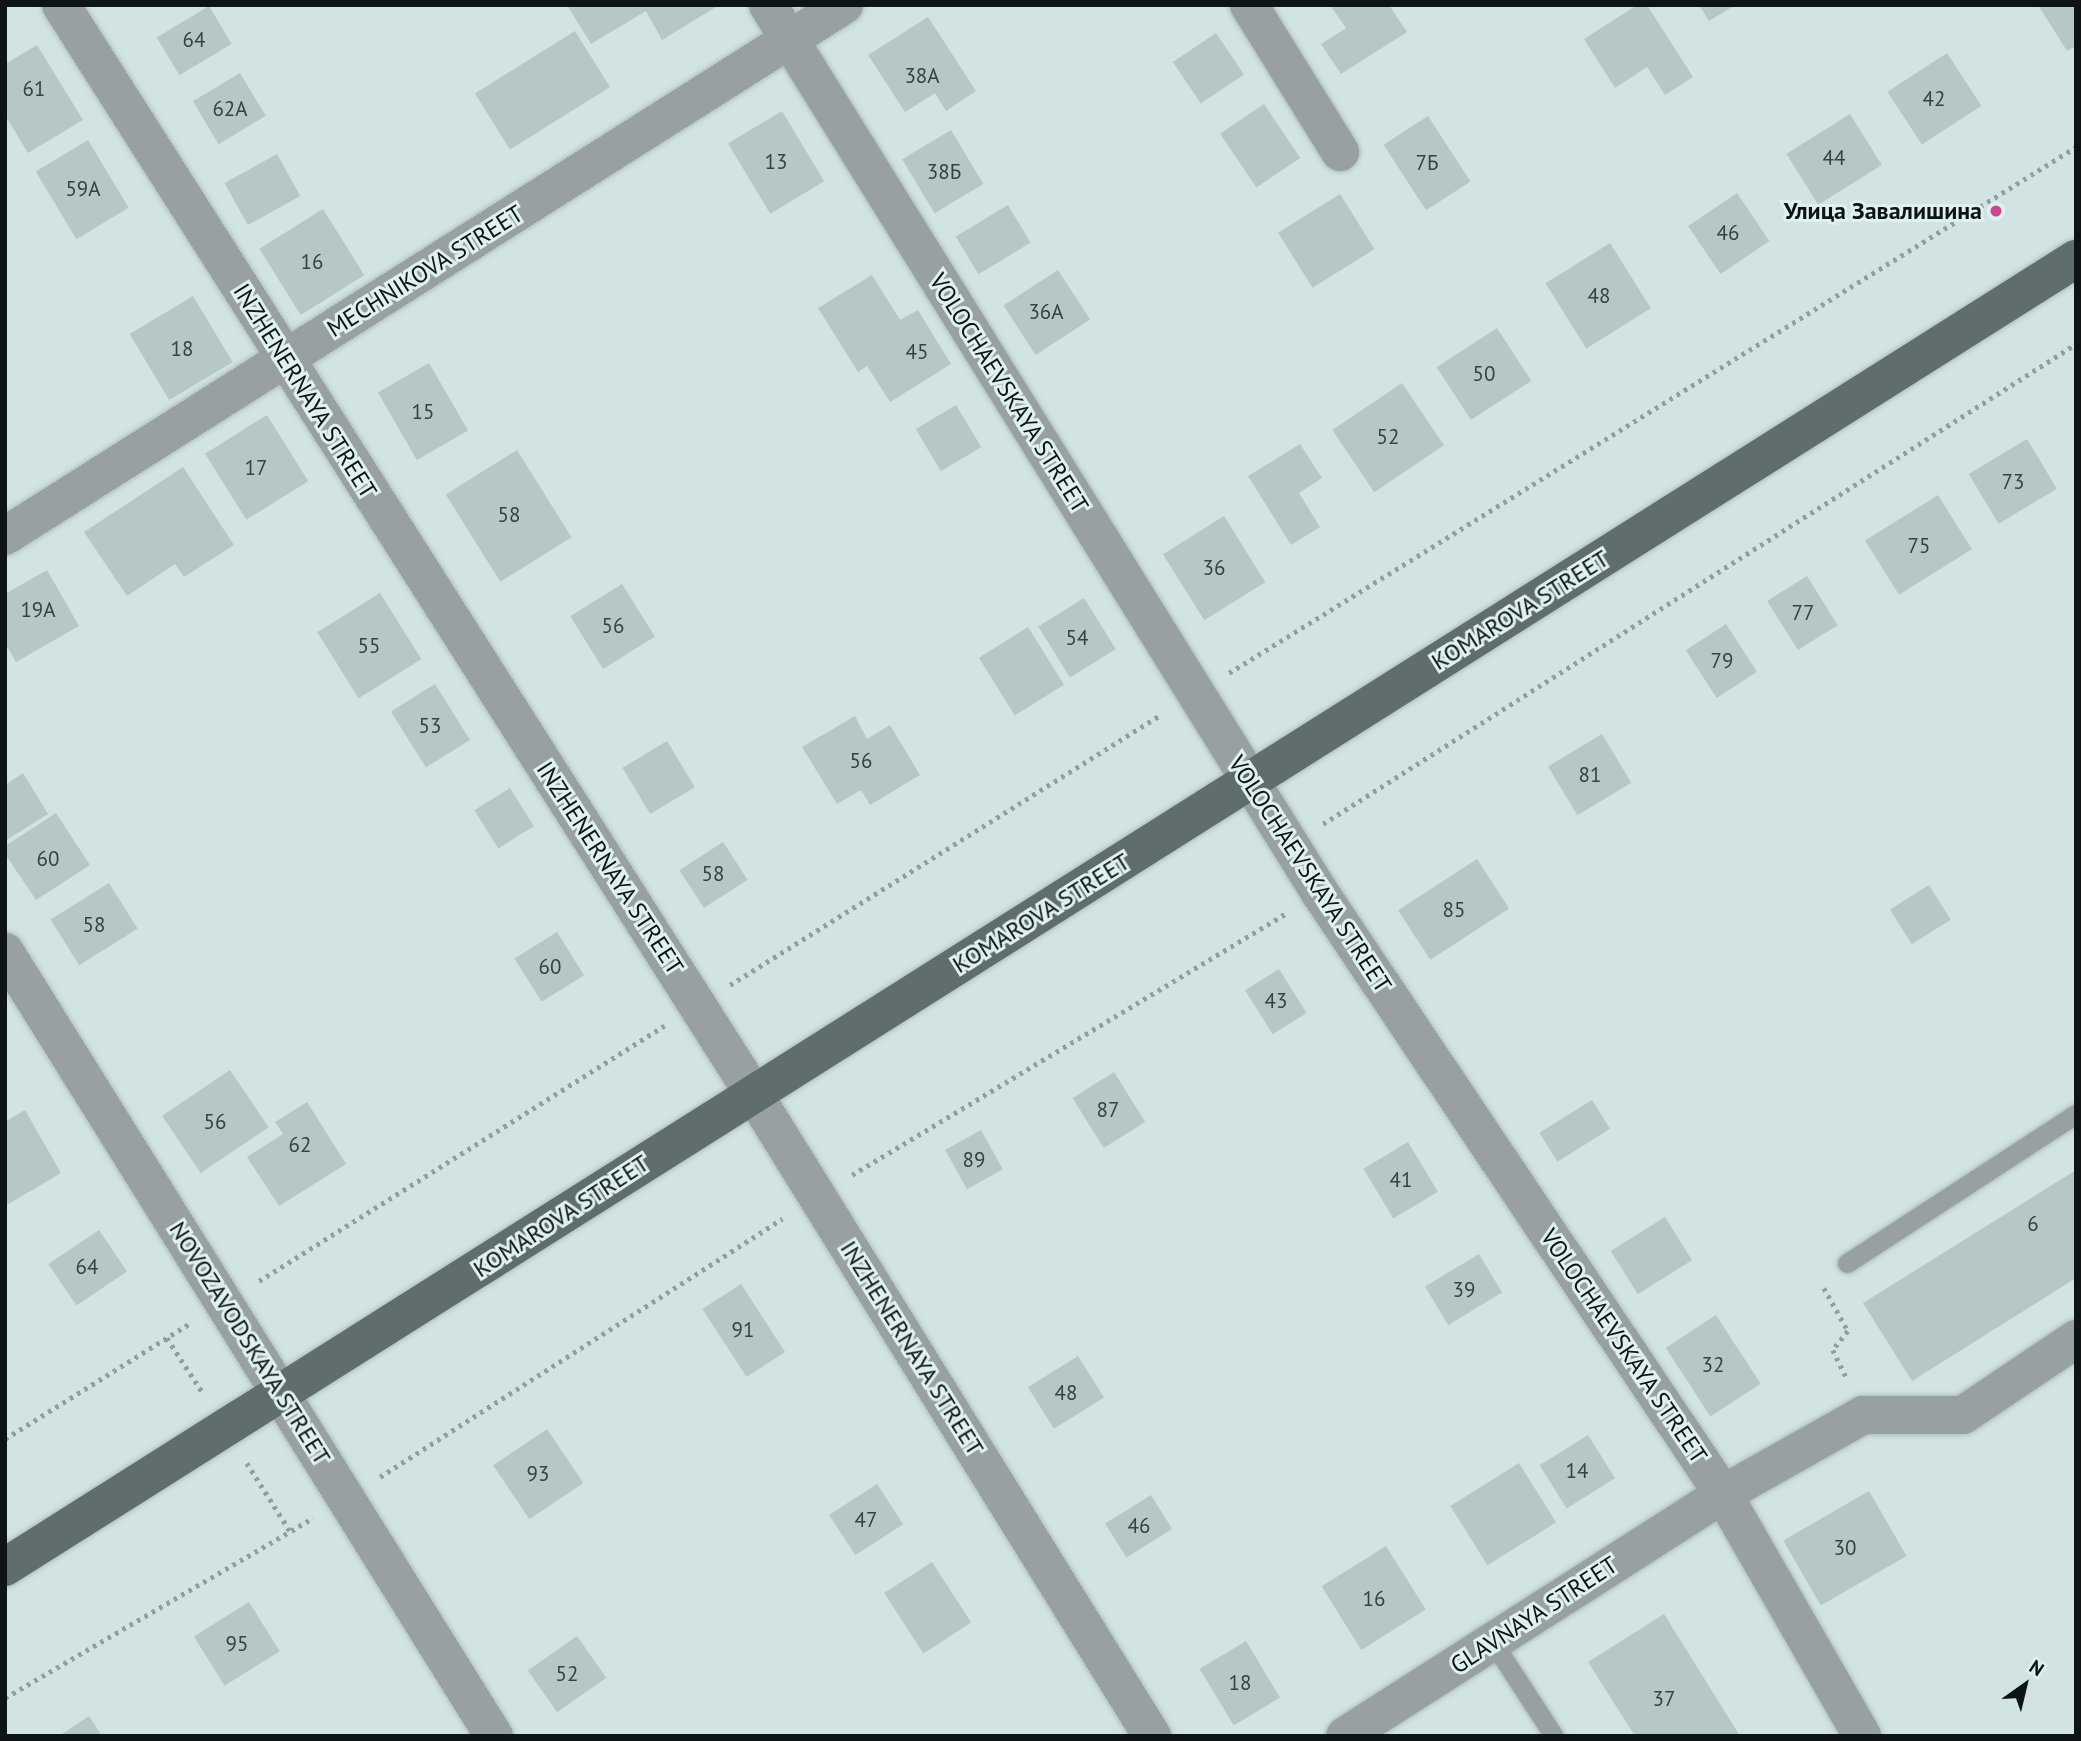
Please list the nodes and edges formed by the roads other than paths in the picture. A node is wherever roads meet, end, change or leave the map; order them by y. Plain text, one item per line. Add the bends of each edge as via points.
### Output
1 (61, 5) edge
2 (768, 5) edge
3 (844, 5) edge
4 (1249, 5) edge
5 (790, 41) junction
6 (1340, 152) dead end
7 (2076, 259) edge
8 (285, 360) junction
9 (5, 536) edge
10 (1250, 781) junction
11 (5, 952) edge
12 (753, 1093) junction
13 (2076, 1114) edge
14 (1847, 1263) road end
15 (2076, 1339) edge
16 (283, 1394) junction
17 (1723, 1494) junction
18 (5, 1567) edge
19 (1492, 1641) junction
20 (494, 1736) edge
21 (1152, 1736) edge
22 (1345, 1736) edge
23 (1554, 1736) edge
24 (1862, 1736) edge

1 - 8 street, INZHENERNAYA STREET
2 - 5 street, VOLOCHAEVSKAYA STREET
3 - 5 street, MECHNIKOVA STREET
4 - 6 street
5 - 8 street, MECHNIKOVA STREET
5 - 10 street, VOLOCHAEVSKAYA STREET
7 - 10 main road, KOMAROVA STREET
8 - 9 street, MECHNIKOVA STREET
8 - 12 street, INZHENERNAYA STREET
10 - 12 main road, KOMAROVA STREET
10 - 17 street, VOLOCHAEVSKAYA STREET via 1320,893
11 - 16 street, NOVOZAVODSKAYA STREET
12 - 16 main road, KOMAROVA STREET
12 - 21 street, INZHENERNAYA STREET
13 - 14 lane
15 - 17 street, GLAVNAYA STREET via 1963,1416 1863,1415
16 - 18 main road, KOMAROVA STREET
16 - 20 street, NOVOZAVODSKAYA STREET
17 - 19 street, GLAVNAYA STREET
17 - 24 street, VOLOCHAEVSKAYA STREET
19 - 22 street, GLAVNAYA STREET
19 - 23 lane

